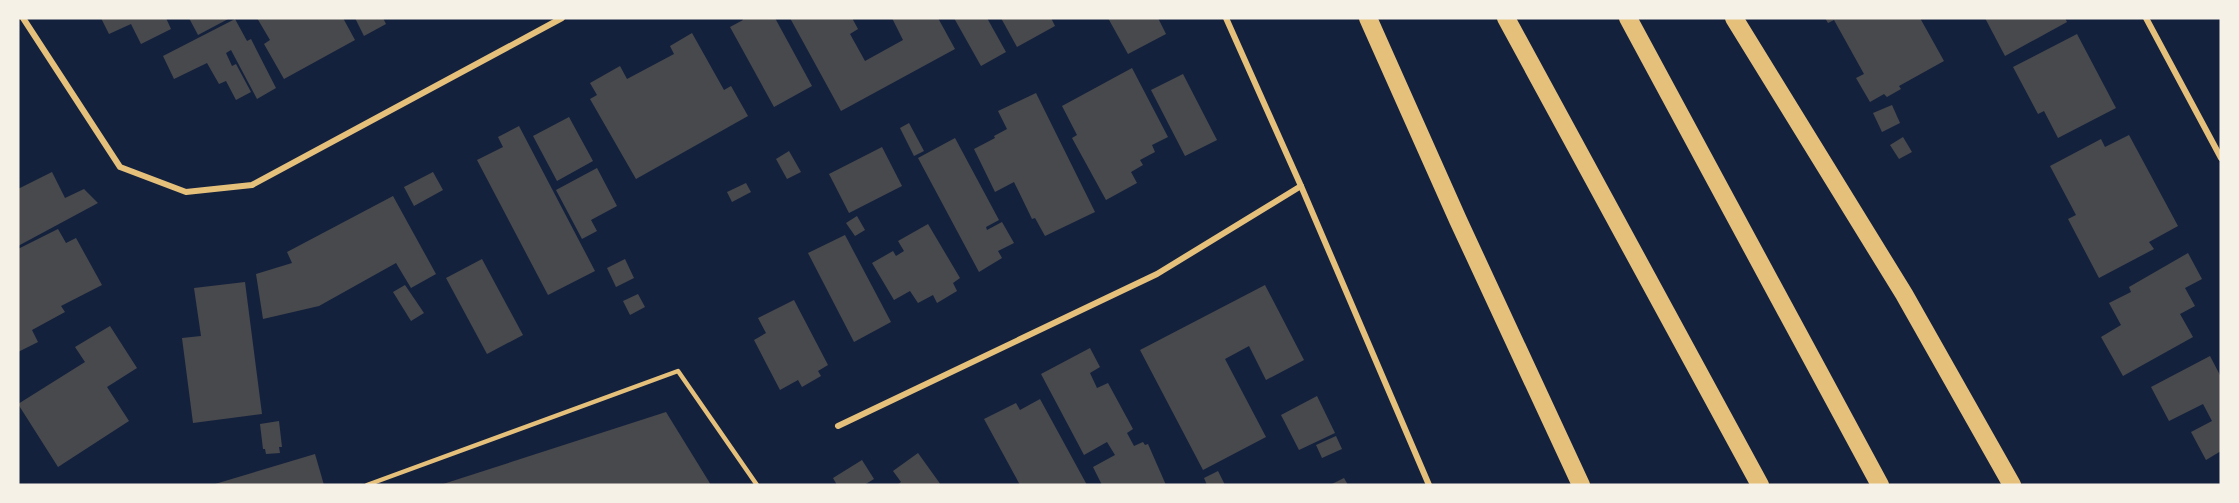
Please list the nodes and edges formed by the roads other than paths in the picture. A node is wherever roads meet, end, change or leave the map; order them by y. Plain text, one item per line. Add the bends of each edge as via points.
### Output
1 (23, 18) edge
2 (562, 18) edge
3 (1226, 18) edge
4 (1368, 18) edge
5 (1506, 18) edge
6 (1628, 18) edge
7 (1734, 18) edge
8 (2146, 18) edge
9 (2221, 158) edge
10 (1302, 186) junction
11 (838, 426) dead end
12 (367, 485) edge
13 (757, 485) edge
14 (1429, 485) edge
15 (1581, 485) edge
16 (1760, 485) edge
17 (1880, 485) edge
18 (2012, 485) edge

1 - 2 street via 120,167 186,192 252,185
3 - 10 street
4 - 15 highway
5 - 16 highway
6 - 17 highway
7 - 18 highway via 1904,294
8 - 9 street
10 - 11 street via 1157,274
10 - 14 street
12 - 13 lane via 678,371

